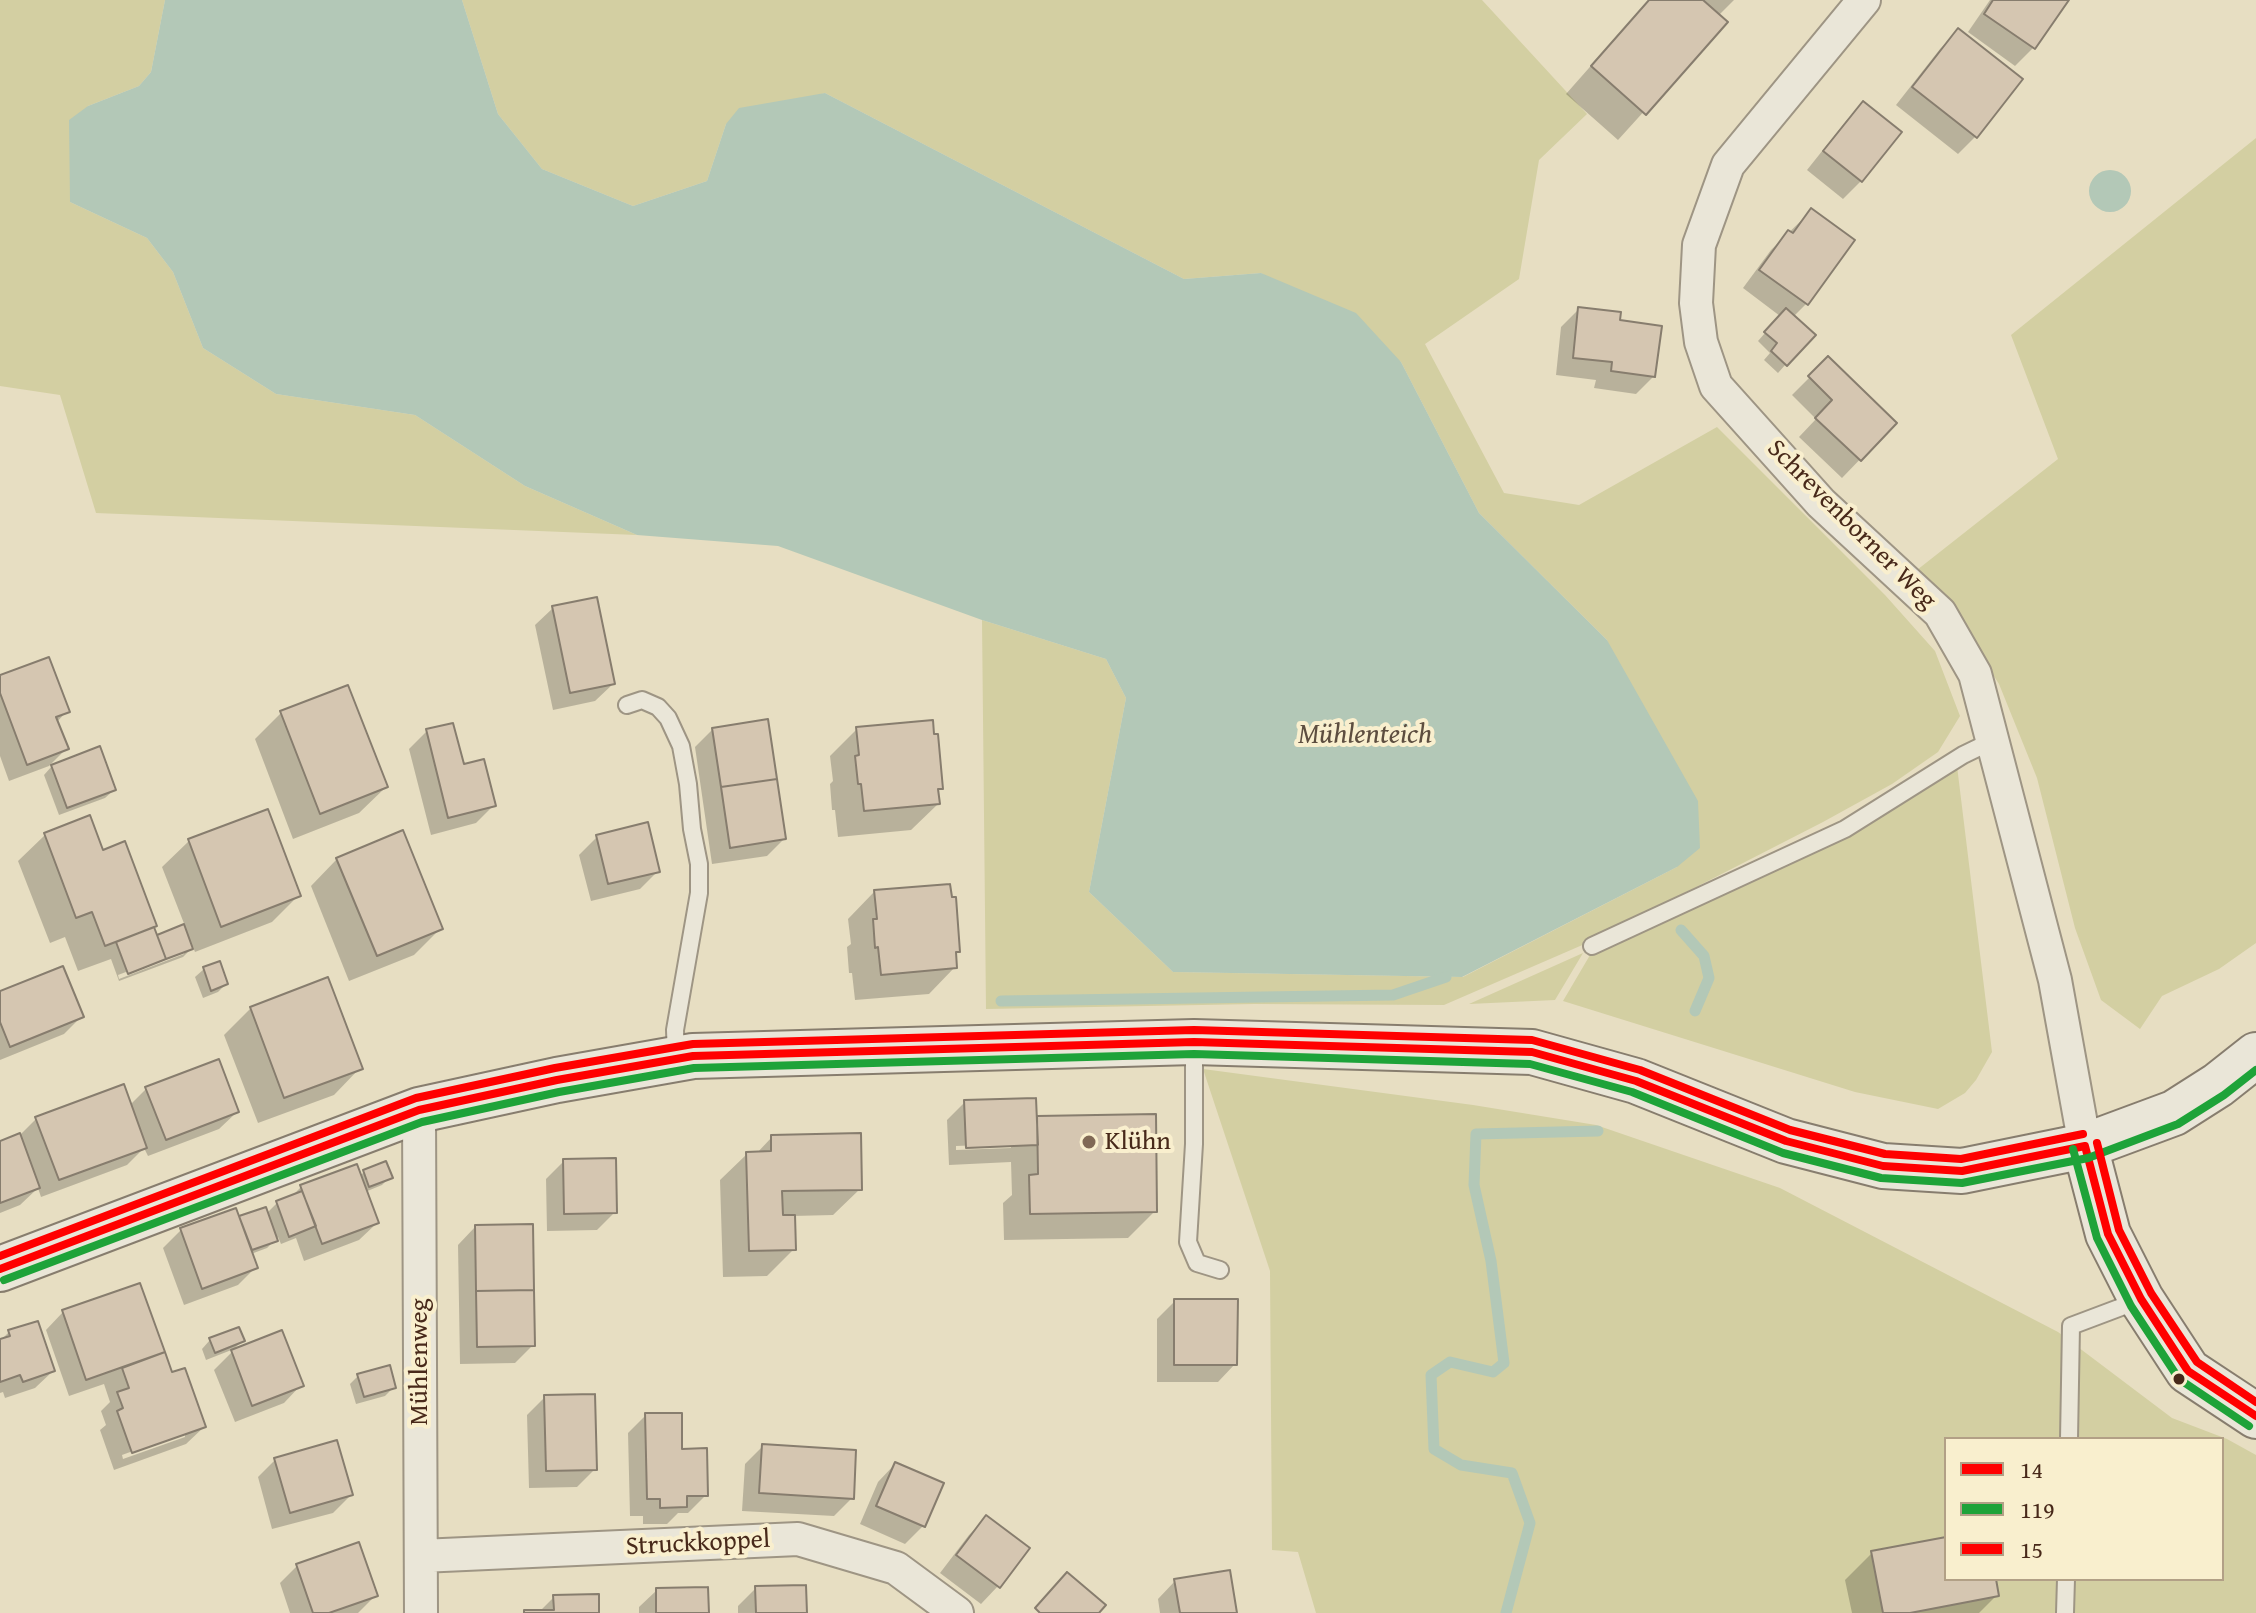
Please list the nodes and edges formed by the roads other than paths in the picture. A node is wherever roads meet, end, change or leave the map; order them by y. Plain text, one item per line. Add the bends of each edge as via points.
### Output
1 (1864, 0) edge
2 (627, 705) dead end
3 (1994, 740) junction
4 (1592, 946) dead end
5 (1194, 1042) junction
6 (2256, 1055) edge
7 (676, 1059) junction
8 (419, 1110) junction
9 (2085, 1146) junction
10 (0, 1269) edge
11 (1220, 1270) dead end
12 (2141, 1299) junction
13 (2256, 1416) edge
14 (2069, 1437) edge
15 (421, 1556) junction
16 (2066, 1581) edge
17 (421, 1613) edge
18 (957, 1613) edge
19 (2065, 1613) edge

1 - 3 street, Schrevenborner Weg via 1728,165 1699,245 1696,303 1701,342 1716,386 1821,503 1940,613 1975,674
2 - 7 lane via 642,700 668,718 681,746 688,784 699,893 675,1030
3 - 4 lane via 1845,829
3 - 9 street, Schrevenborner Weg via 2055,980
5 - 7 street
5 - 9 street via 1532,1052 1636,1081 1786,1141 1883,1166 1962,1171
5 - 11 lane via 1188,1242 1197,1263
6 - 9 street via 2174,1113
7 - 8 street
8 - 10 street
8 - 15 street, Mühlenweg
9 - 12 street via 2108,1234
12 - 13 street via 2188,1371
12 - 14 lane via 2071,1326
15 - 17 street, Mühlenweg
15 - 18 street, Struckkoppel via 798,1539 896,1568
16 - 19 lane

